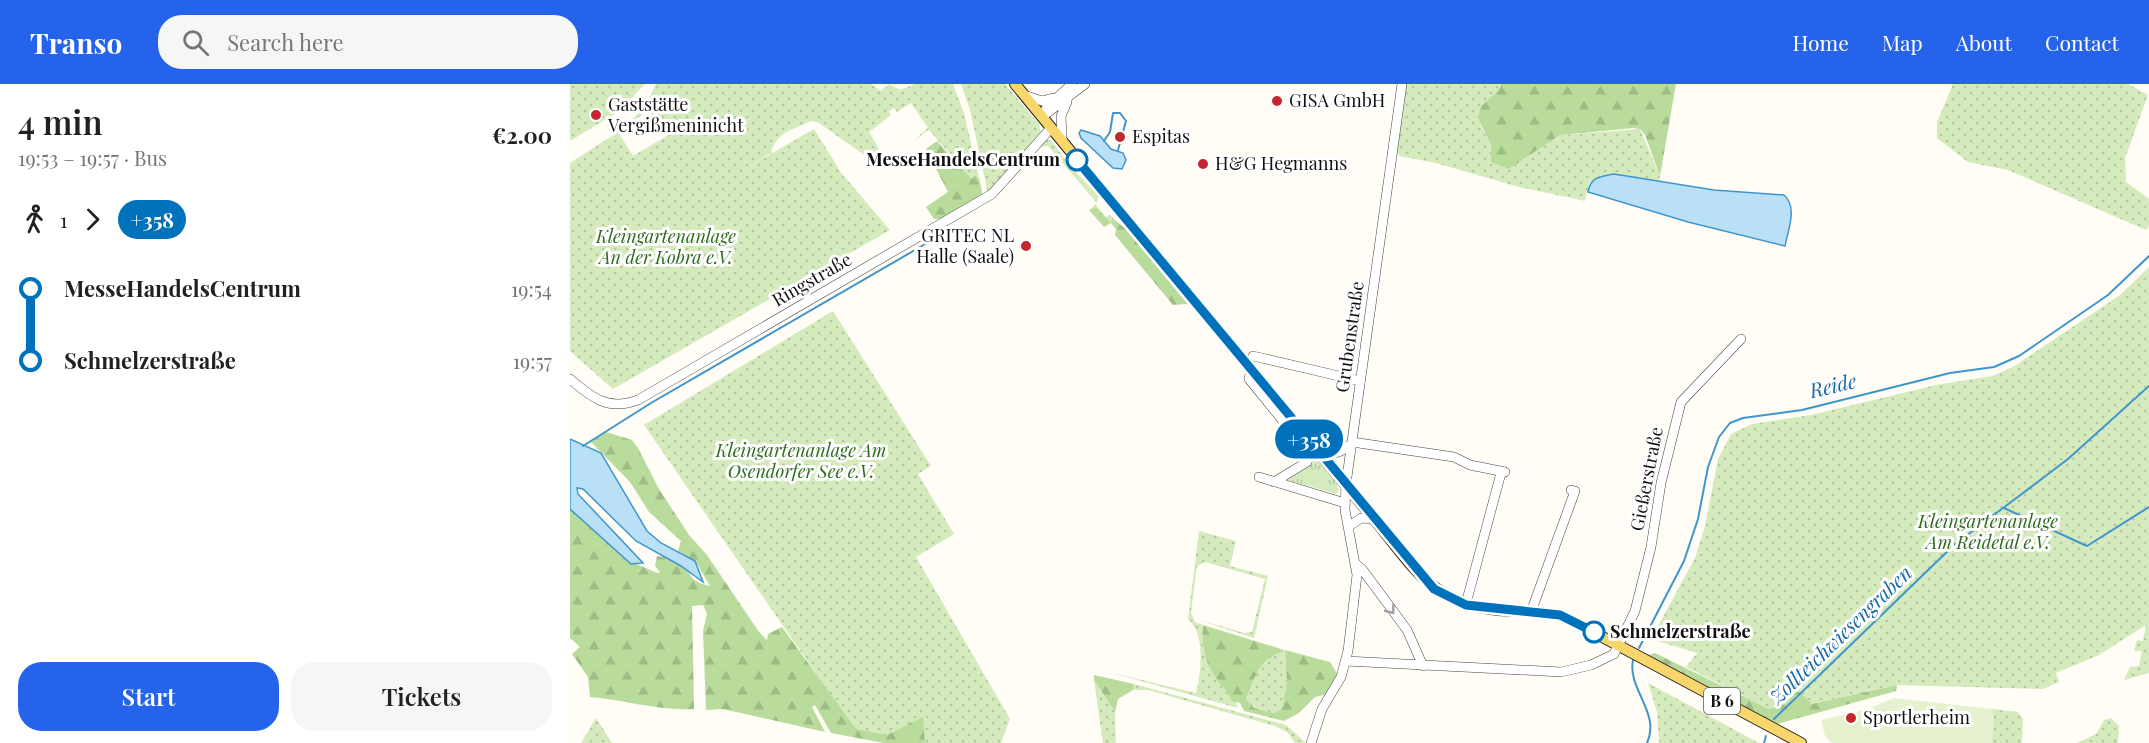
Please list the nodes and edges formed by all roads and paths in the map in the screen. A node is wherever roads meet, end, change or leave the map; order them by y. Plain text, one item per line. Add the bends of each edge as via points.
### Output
1 (1015, 84) edge
2 (1072, 84) edge
3 (1085, 84) edge
4 (1402, 84) edge
5 (1024, 95) junction
6 (1065, 96) junction
7 (1042, 117) junction
8 (1051, 128) junction
9 (1062, 141) junction
10 (1741, 339) dead end
11 (1253, 356) dead end
12 (570, 379) edge
13 (1360, 381) junction
14 (1352, 442) junction
15 (1314, 452) junction
16 (1259, 477) dead end
17 (1274, 482) junction
18 (1346, 484) junction
19 (1571, 490) dead end
20 (1345, 503) junction
21 (1374, 519) junction
22 (1348, 527) junction
23 (1356, 564) junction
24 (1468, 596) dead end
25 (1531, 612) junction
26 (1618, 645) junction
27 (1346, 661) junction
28 (1423, 666) junction
29 (1311, 743) edge
30 (1801, 743) edge

1 - 5 main road, B 6
2 - 6 street
3 - 6 street
4 - 13 street, Grubenstraße
5 - 6 street via 1042,101
5 - 7 main road, B 6
6 - 7 street
6 - 9 street
7 - 8 main road, B 6
8 - 9 main road, B 6
8 - 12 street, Ringstraße via 992,194 638,400 604,404
9 - 15 main road, B 6
10 - 26 street, Gießerstraße via 1681,402 1660,483 1651,547 1635,611
11 - 13 street
13 - 14 street, Grubenstraße
14 - 15 street via 1337,454
14 - 18 street, Grubenstraße
14 - 24 street via 1454,457 1503,473
15 - 17 street via 1307,462
15 - 18 main road, B 6
16 - 17 street
17 - 20 street
18 - 20 street, Grubenstraße
18 - 21 main road, B 6
19 - 25 street via 1575,491
20 - 22 street, Grubenstraße
21 - 22 street via 1361,518
21 - 25 main road, B 6 via 1427,582 1449,598 1472,606
22 - 23 street, Grubenstraße
23 - 27 street
23 -> 28 street via 1407,630
25 - 26 main road, B 6 via 1567,618
26 - 28 street via 1608,658 1562,672
26 - 30 main road, B 6
27 - 28 street
27 - 29 street via 1322,709

